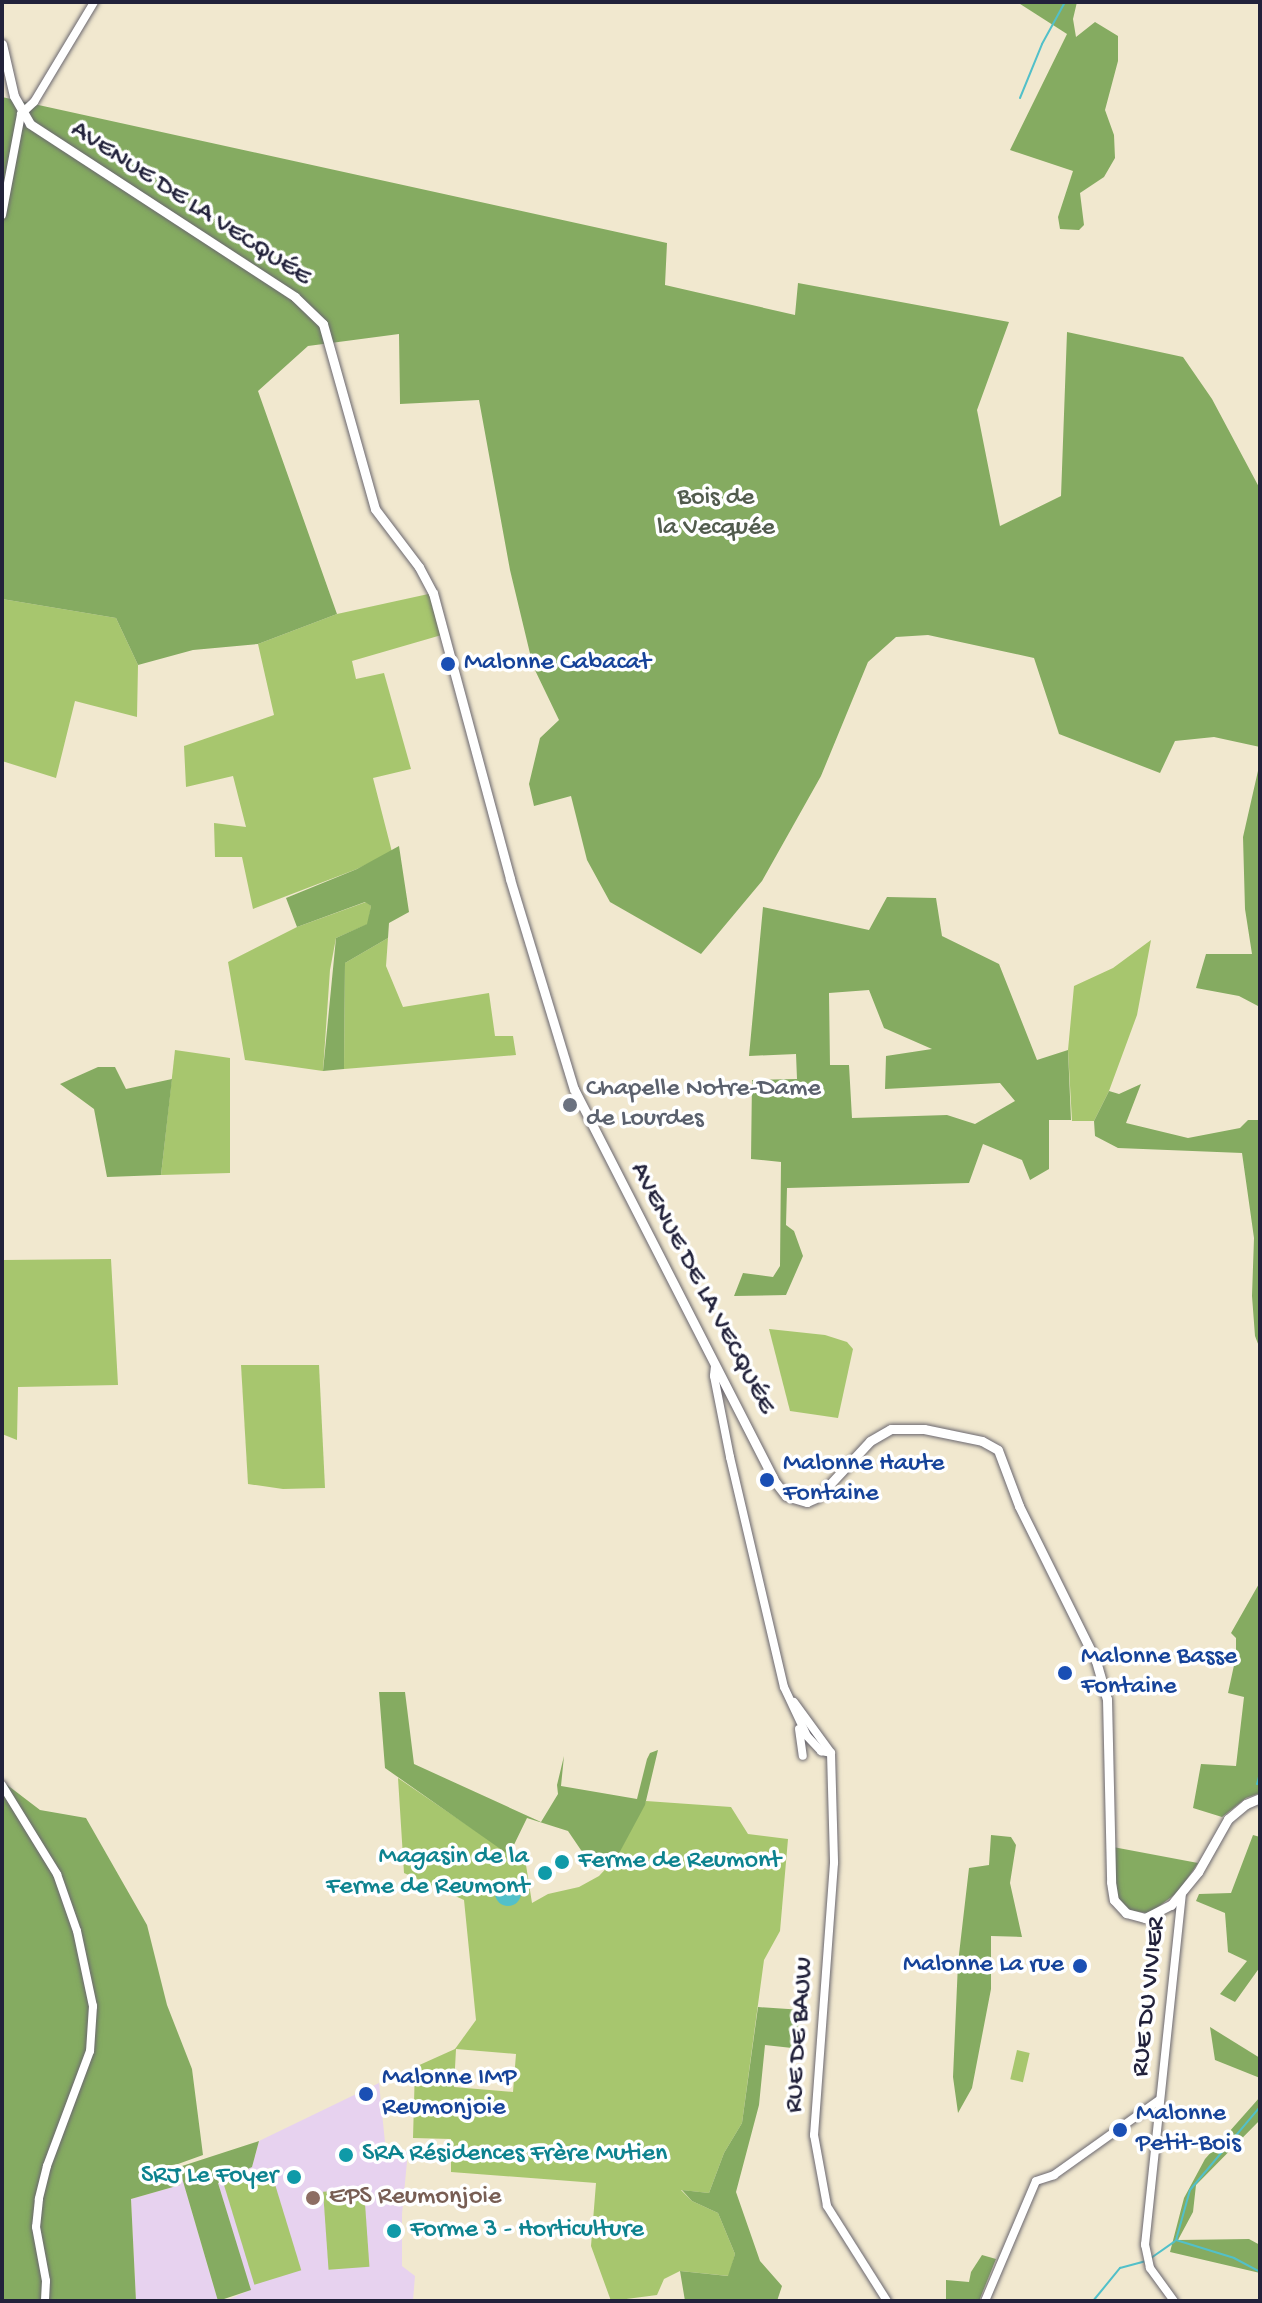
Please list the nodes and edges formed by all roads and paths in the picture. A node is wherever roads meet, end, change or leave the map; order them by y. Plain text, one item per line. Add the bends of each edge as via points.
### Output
1 (94, 2) edge
2 (2, 44) edge
3 (21, 114) junction
4 (2, 215) edge
5 (715, 1366) junction
6 (784, 1687) junction
7 (797, 1721) junction
8 (831, 1753) junction
9 (803, 1756) dead end
10 (2, 1785) edge
11 (1260, 1798) edge
12 (1182, 1895) junction
13 (1159, 2100) junction
14 (45, 2301) edge
15 (887, 2301) edge
16 (985, 2301) edge
17 (1174, 2301) edge

1 - 3 street via 34,102
2 - 3 main road
3 - 4 street
3 - 5 main road, AVENUE DE LA VECQUÉE via 55,143 311,310 323,324 375,509 433,593 510,879 586,1118
5 - 6 street via 730,1457
5 - 12 main road, AVENUE DE LA VECQUÉE via 776,1483 797,1502 818,1497 870,1441 891,1429 924,1429 982,1441 998,1450 1019,1506 1096,1661 1107,1699 1114,1900 1126,1913 1145,1918
6 - 7 street
6 - 8 street
7 - 8 street via 821,1751
7 - 9 street
8 - 15 street, RUE DE BAUW via 834,1863 814,2135 827,2206
10 - 14 street via 57,1874 77,1931 93,2006 90,2051 39,2199 36,2227
11 - 12 main road, AVENUE DE LA VECQUÉE via 1228,1819
12 - 13 street, RUE DU VIVIER
13 - 16 street, RUE DU VIVIER via 1054,2175 1036,2181
13 - 17 street via 1147,2260

